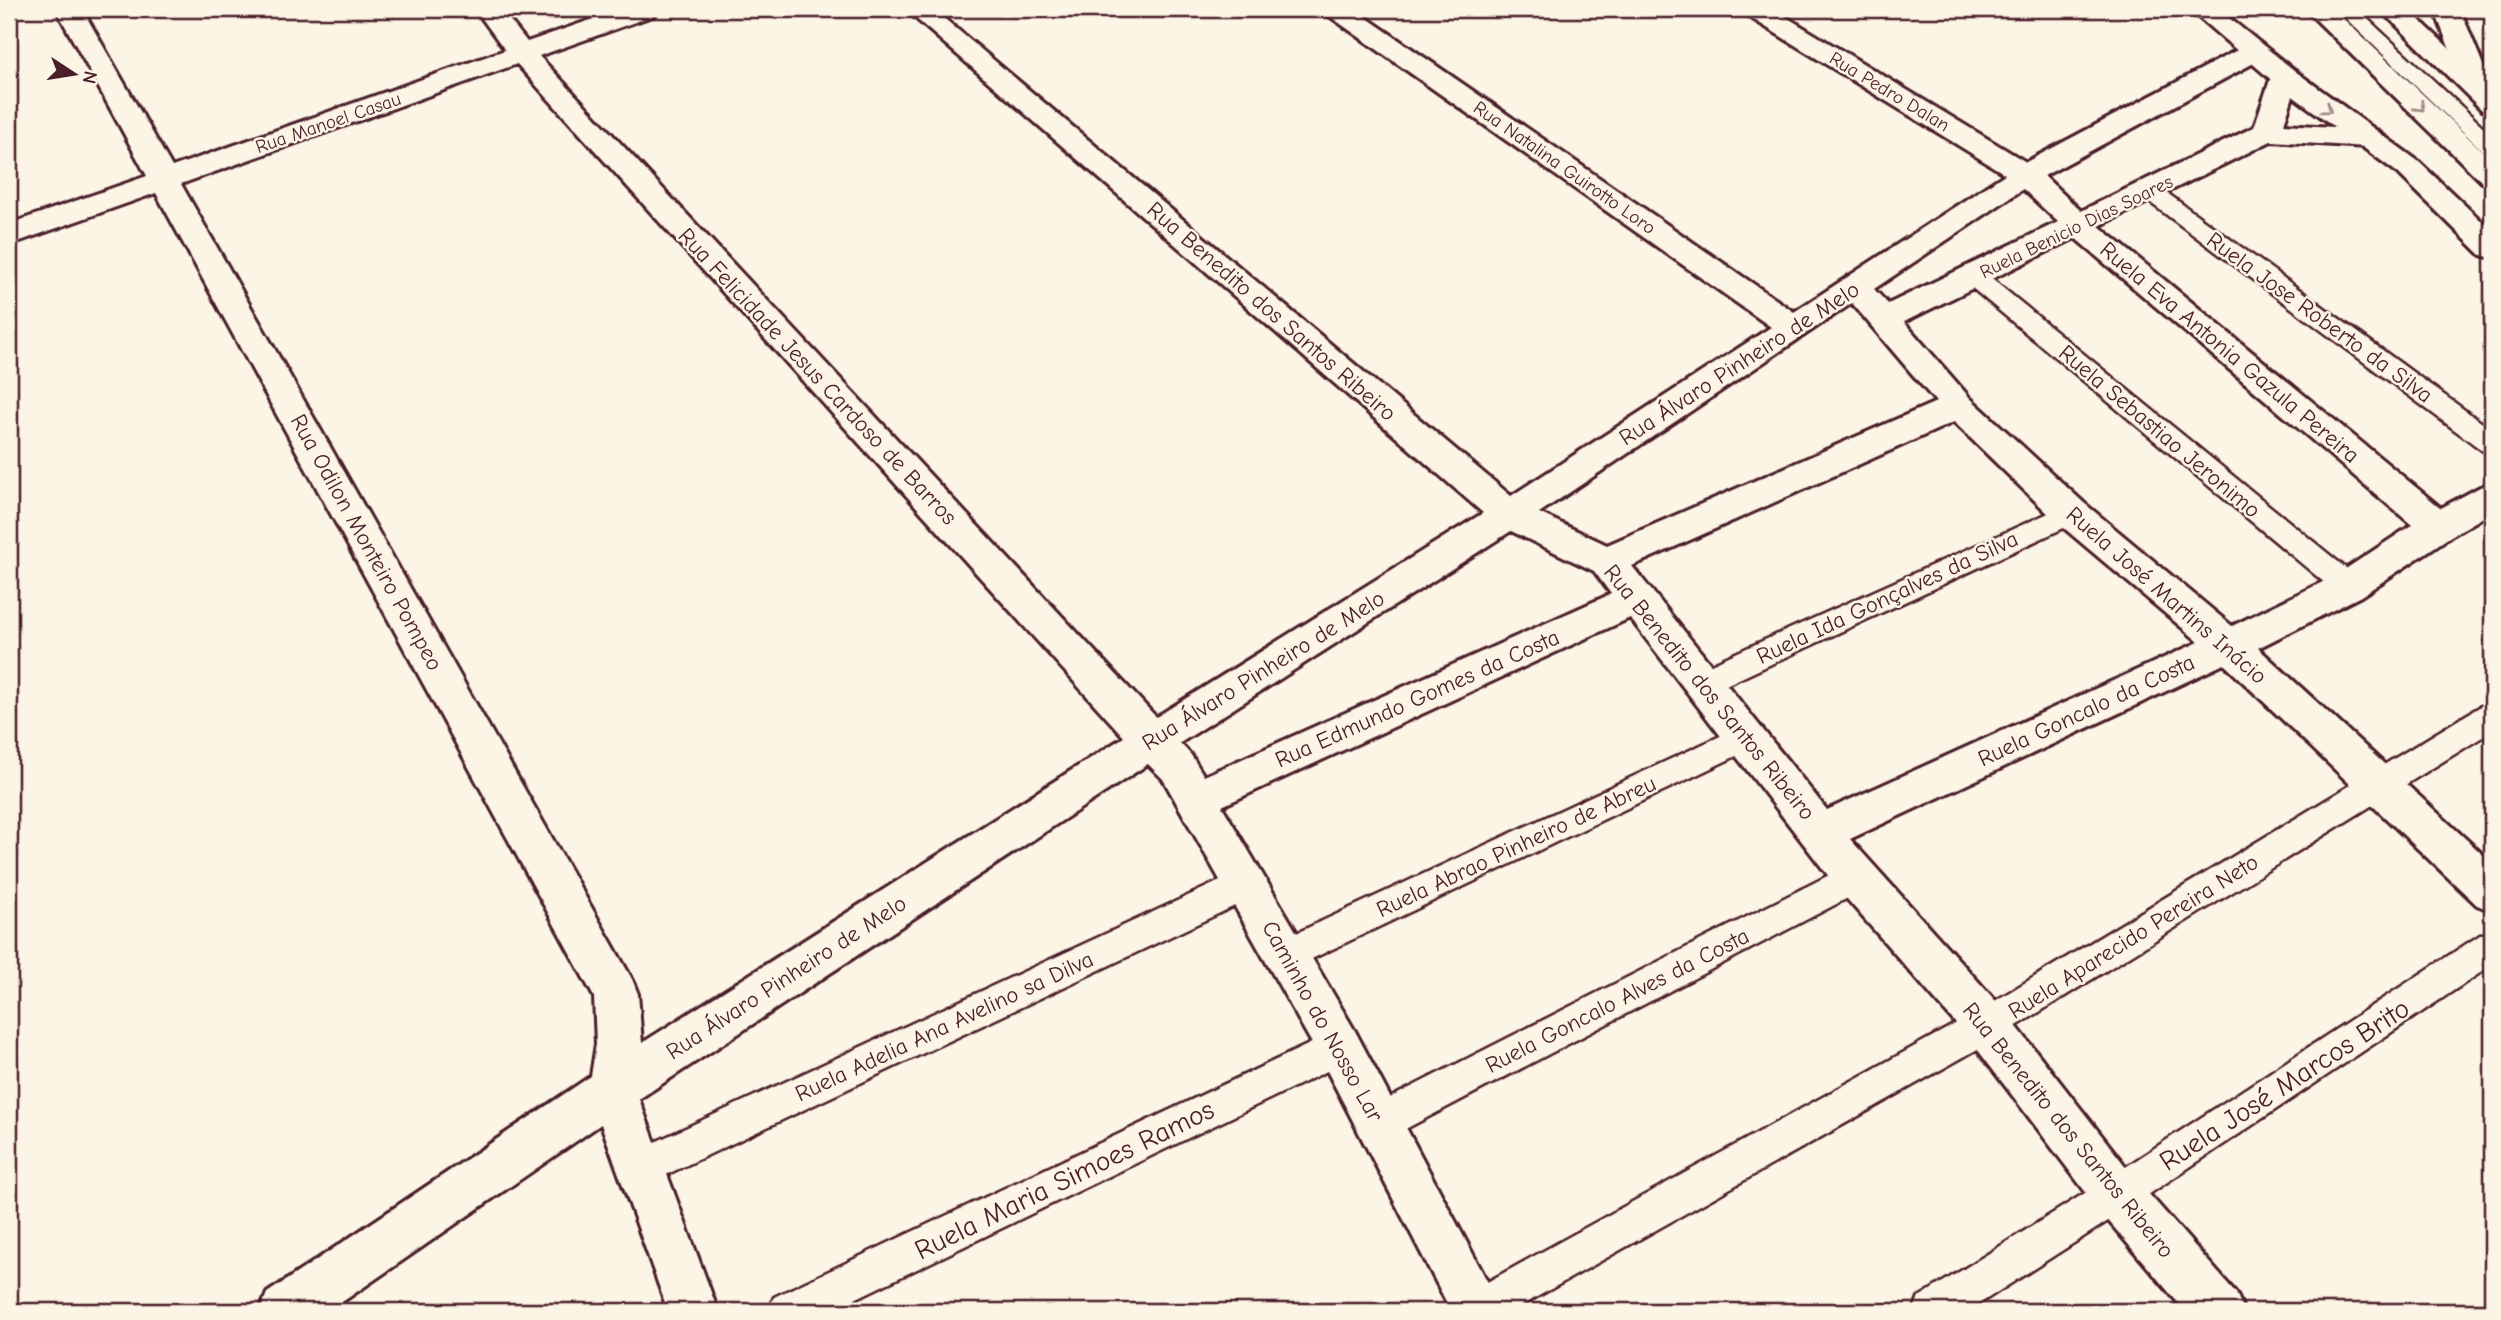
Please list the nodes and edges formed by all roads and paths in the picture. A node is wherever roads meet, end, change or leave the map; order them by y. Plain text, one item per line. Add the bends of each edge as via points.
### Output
1 (69, 9) edge
2 (488, 9) edge
3 (646, 9) edge
4 (918, 9) edge
5 (1337, 9) edge
6 (1755, 9) edge
7 (2202, 9) edge
8 (2318, 9) edge
9 (2346, 9) edge
10 (2375, 9) edge
11 (2392, 9) edge
12 (2447, 9) edge
13 (2254, 52) junction
14 (522, 54) junction
15 (2285, 77) junction
16 (2486, 98) edge
17 (2492, 120) edge
18 (2267, 132) junction
19 (2367, 138) junction
20 (2492, 146) edge
21 (2025, 174) junction
22 (2492, 176) edge
23 (165, 178) junction
24 (2148, 190) junction
25 (2077, 224) junction
26 (9, 235) edge
27 (2492, 248) edge
28 (1973, 276) junction
29 (1855, 287) junction
30 (1884, 319) junction
31 (1792, 326) junction
32 (1958, 406) junction
33 (2492, 444) edge
34 (2492, 496) edge
35 (2071, 513) junction
36 (1509, 515) junction
37 (2438, 526) junction
38 (1607, 561) junction
39 (2348, 586) junction
40 (1638, 598) junction
41 (2229, 645) junction
42 (1702, 682) junction
43 (2492, 715) edge
44 (1744, 738) junction
45 (1152, 740) junction
46 (2378, 785) junction
47 (1196, 799) junction
48 (1822, 832) junction
49 (1856, 877) junction
50 (1246, 884) junction
51 (2492, 891) edge
52 (2492, 946) edge
53 (1287, 954) junction
54 (1987, 1025) junction
55 (1339, 1047) junction
56 (612, 1089) junction
57 (1379, 1123) junction
58 (642, 1167) junction
59 (2117, 1194) junction
60 (285, 1311) edge
61 (693, 1311) edge
62 (788, 1311) edge
63 (1476, 1311) edge
64 (1933, 1311) edge
65 (2218, 1311) edge

1 - 23 street, Rua Odilon Monteiro Pompeo
2 - 14 street, Rua Felicidade Jesus Cardoso de Barros
3 - 14 street, Rua Manoel Casau
4 - 36 street, Rua Benedito dos Santos Ribeiro
5 - 31 street, Rua Natalina Guirotto Loro
6 - 21 street, Rua Pedro Dalan
7 - 13 street
8 -> 22 street
9 - 20 lane
10 - 17 lane
11 - 16 street
12 - 16 street
13 - 15 street
13 - 21 street, Rua Álvaro Pinheiro de Melo
14 - 23 street, Rua Manoel Casau
14 - 45 street, Rua Felicidade Jesus Cardoso de Barros
15 - 18 street
15 -> 19 street
18 - 19 street, Ruela Benicio Dias Soares
18 - 24 street, Ruela Benicio Dias Soares
19 - 27 street via 2408,167
21 - 25 street, Ruela Eva Antonia Gazula Pereira
21 - 29 street, Rua Álvaro Pinheiro de Melo
23 - 26 street, Rua Manoel Casau
23 - 56 street, Rua Odilon Monteiro Pompeo via 616,994 619,1044
24 - 25 street, Ruela Benicio Dias Soares
24 - 33 lane, Ruela Jose Roberto da Silva
25 - 28 street, Ruela Benicio Dias Soares
25 - 37 street, Ruela Eva Antonia Gazula Pereira
28 - 30 street, Ruela Benicio Dias Soares
28 - 39 lane, Ruela Sebastiao Jeronimo
29 - 30 street, Ruela José Martins Inácio
29 - 31 street, Rua Álvaro Pinheiro de Melo
30 - 32 street, Ruela José Martins Inácio
31 - 36 street, Rua Álvaro Pinheiro de Melo
32 - 35 street, Ruela José Martins Inácio
32 - 38 street
34 - 37 street, Ruela Goncalo da Costa
35 - 41 street, Ruela José Martins Inácio
35 - 42 lane, Ruela Ida Gonçalves da Silva
36 - 38 street, Rua Benedito dos Santos Ribeiro
36 - 45 street, Rua Álvaro Pinheiro de Melo
37 - 39 street, Ruela Goncalo da Costa
38 - 40 street, Rua Benedito dos Santos Ribeiro
39 - 41 street, Ruela Goncalo da Costa
40 - 42 street, Rua Benedito dos Santos Ribeiro
40 - 47 street, Rua Edmundo Gomes da Costa
41 - 46 street, Ruela José Martins Inácio
41 - 48 street, Ruela Goncalo da Costa
42 - 44 street, Rua Benedito dos Santos Ribeiro
43 - 46 lane, Ruela Aparecido Pereira Neto
44 - 48 street, Rua Benedito dos Santos Ribeiro
44 - 53 lane, Ruela Abrao Pinheiro de Abreu
45 - 47 street, Caminho do Nosso Lar
45 - 56 street, Rua Álvaro Pinheiro de Melo
46 - 51 street, Ruela José Martins Inácio
46 - 54 lane, Ruela Aparecido Pereira Neto
47 - 50 street, Caminho do Nosso Lar
48 - 49 street, Rua Benedito dos Santos Ribeiro
49 - 54 street, Rua Benedito dos Santos Ribeiro
49 - 57 lane, Ruela Goncalo Alves da Costa
50 - 53 street, Caminho do Nosso Lar
50 - 58 lane, Ruela Adelia Ana Avelino sa Dilva
52 - 59 lane, Ruela José Marcos Brito
53 - 55 street, Caminho do Nosso Lar
54 - 59 street, Rua Benedito dos Santos Ribeiro
54 - 63 lane, Ruela Aparecido Pereira Neto
55 - 57 street, Caminho do Nosso Lar
55 - 62 lane, Ruela Maria Simoes Ramos
56 - 58 street
56 - 60 street, Rua Álvaro Pinheiro de Melo
57 - 63 street, Caminho do Nosso Lar
58 - 61 street
59 - 64 lane, Ruela José Marcos Brito
59 - 65 street, Rua Benedito dos Santos Ribeiro

